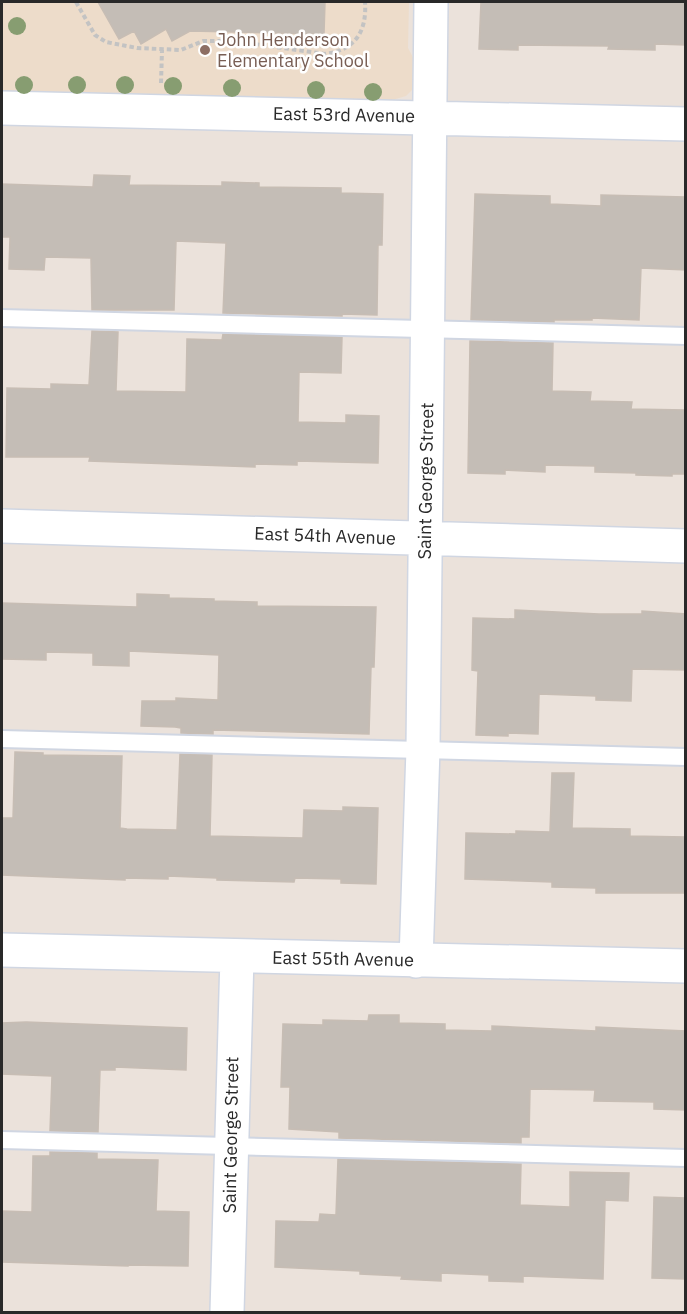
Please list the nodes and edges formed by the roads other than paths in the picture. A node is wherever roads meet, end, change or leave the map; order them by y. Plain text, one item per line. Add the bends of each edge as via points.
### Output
1 (431, 2) edge
2 (2, 108) edge
3 (429, 117) junction
4 (686, 124) edge
5 (2, 318) edge
6 (427, 329) junction
7 (686, 336) edge
8 (2, 526) edge
9 (425, 540) junction
10 (686, 546) edge
11 (2, 739) edge
12 (423, 749) junction
13 (686, 757) edge
14 (2, 950) edge
15 (237, 957) junction
16 (416, 961) junction
17 (686, 966) edge
18 (2, 1140) edge
19 (231, 1145) junction
20 (686, 1158) edge
21 (227, 1312) edge

1 - 3 street, Saint George Street
2 - 3 street, East 53rd Avenue
3 - 4 street, East 53rd Avenue
3 - 6 street, Saint George Street
5 - 6 lane
6 - 7 lane
6 - 9 street, Saint George Street
8 - 9 street, East 54th Avenue
9 - 10 street, East 54th Avenue
9 - 12 street, Saint George Street
11 - 12 lane
12 - 13 lane
12 - 16 street, Saint George Street
14 - 15 street, East 55th Avenue
15 - 16 street, East 55th Avenue
15 - 19 street, Saint George Street
16 - 17 street, East 55th Avenue
18 - 19 lane
19 - 20 lane
19 - 21 street, Saint George Street

